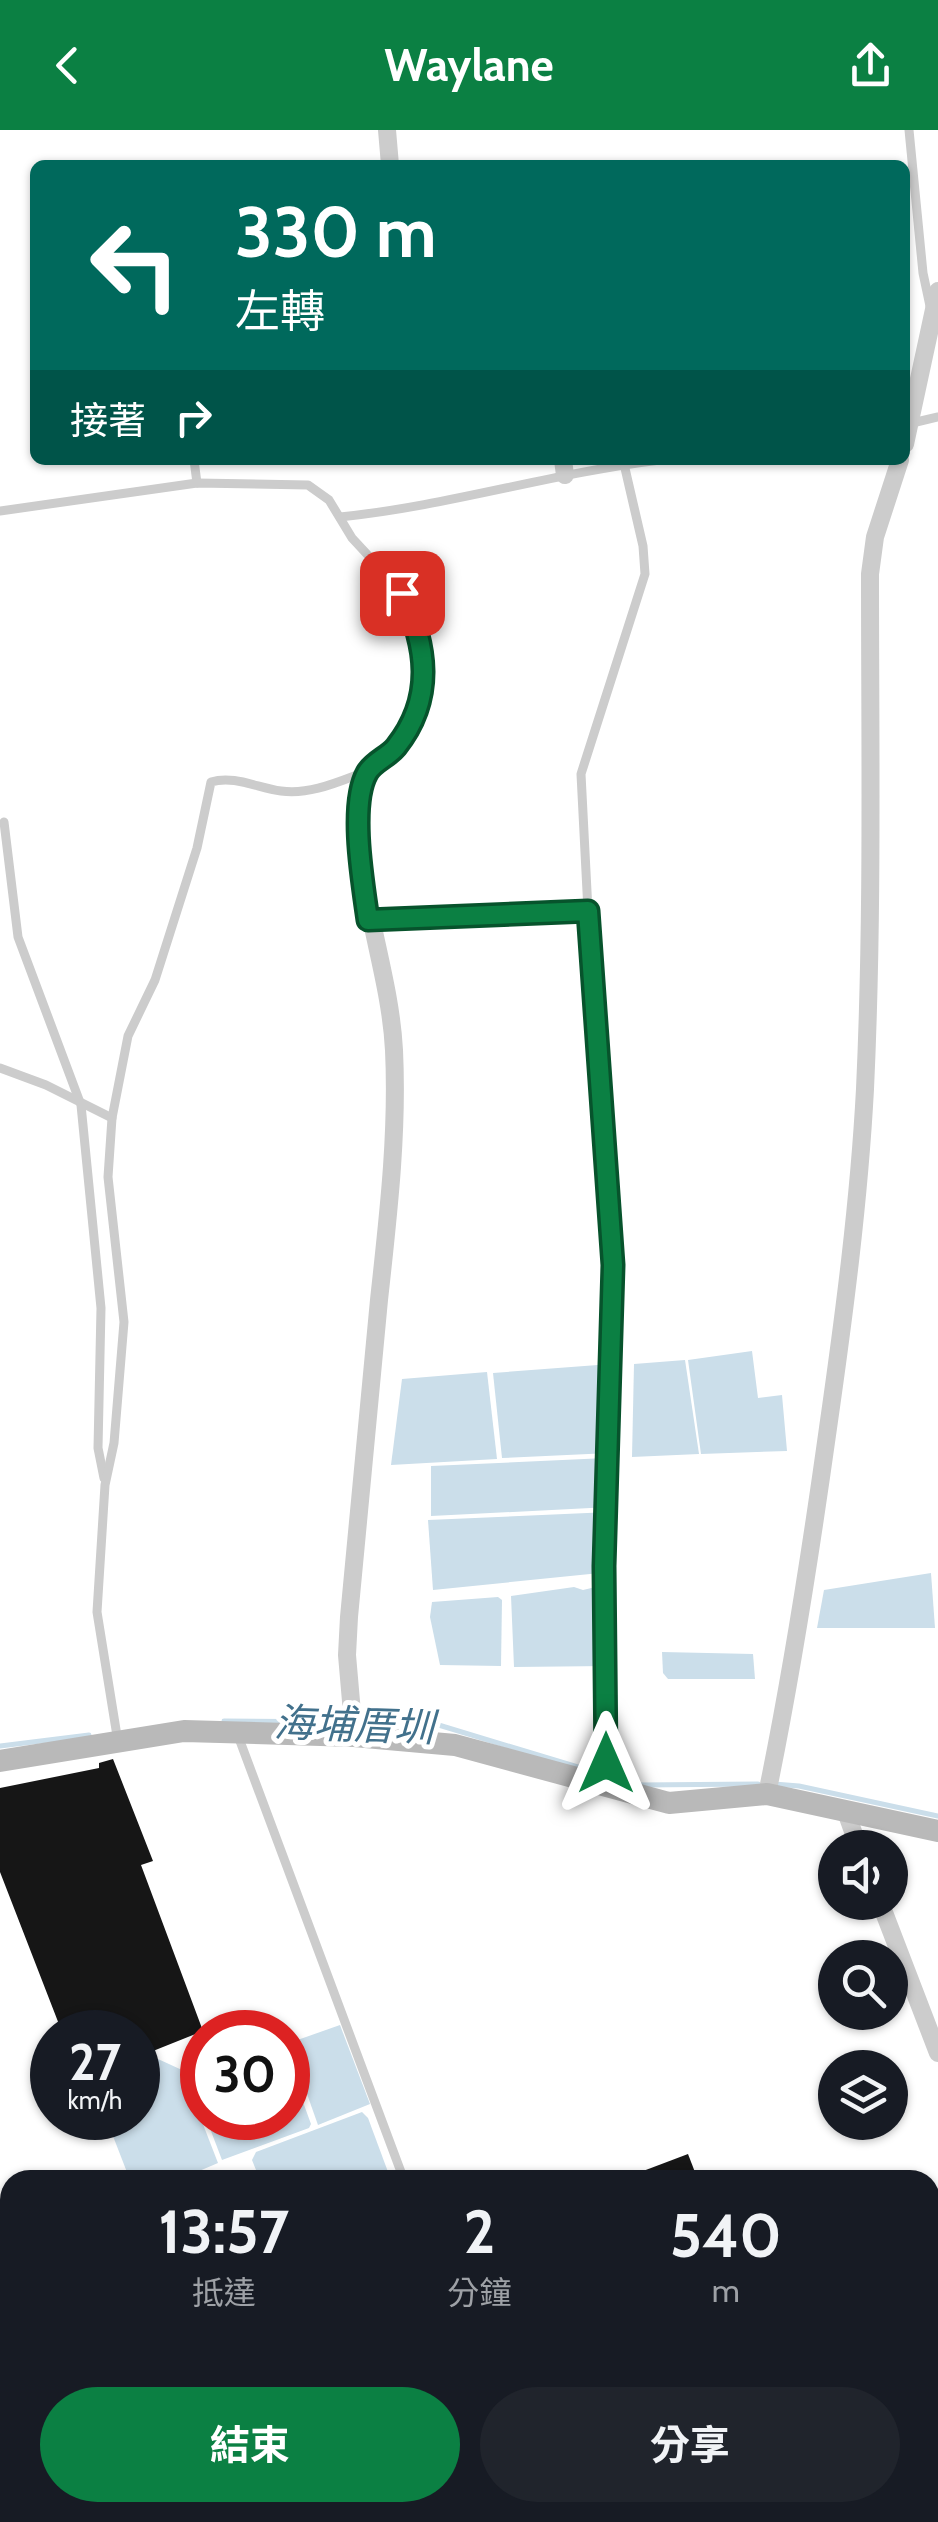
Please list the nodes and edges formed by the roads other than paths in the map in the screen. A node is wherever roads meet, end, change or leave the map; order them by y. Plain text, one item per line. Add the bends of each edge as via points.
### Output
1 (386, 130) edge
2 (910, 130) edge
3 (389, 160) edge
4 (938, 291) edge
5 (932, 314) junction
6 (910, 415) edge
7 (938, 416) edge
8 (910, 423) edge
9 (195, 465) edge
10 (609, 465) edge
11 (624, 465) edge
12 (898, 465) edge
13 (564, 468) edge
14 (197, 483) junction
15 (0, 511) edge
16 (340, 517) junction
17 (378, 565) joint
18 (368, 771) junction
19 (4, 822) dead end
20 (588, 911) junction
21 (368, 920) junction
22 (0, 1068) edge
23 (81, 1105) junction
24 (112, 1118) junction
25 (106, 1486) junction
26 (236, 1731) junction
27 (354, 1736) junction
28 (118, 1744) junction
29 (0, 1761) edge
30 (604, 1775) junction
31 (769, 1782) junction
32 (846, 1812) junction
33 (853, 1830) edge
34 (938, 1831) edge
35 (887, 1920) edge
36 (938, 2053) edge
37 (400, 2170) edge

1 - 3 street
2 - 5 lane via 922,273
4 - 5 street
5 - 6 street
7 - 8 lane
9 - 14 lane
10 - 13 lane
11 - 20 lane via 645,574 581,774
12 - 31 street via 870,574 870,882 855,1204 815,1520
13 - 16 lane via 390,512
14 - 15 lane
14 - 16 lane via 308,485
16 - 17 lane
17 - 18 street via 402,593 421,632 424,675 408,731
18 - 21 street via 360,828
18 - 24 lane via 320,789 284,792 228,779 211,782 161,961 128,1036
19 - 23 lane via 18,936
20 - 21 lane
20 - 30 street via 613,1265
21 - 27 street via 387,980 394,1161 348,1617
22 - 23 lane
23 - 24 lane
23 - 25 lane via 101,1308 98,1448
24 - 25 lane via 108,1177 124,1322
25 - 28 lane via 97,1612
26 - 27 street
26 - 28 street via 184,1731
26 - 37 lane
27 - 30 street via 455,1745
28 - 29 street
30 - 31 street via 669,1803
31 - 32 street
32 - 33 street
32 - 34 street
35 - 36 street

